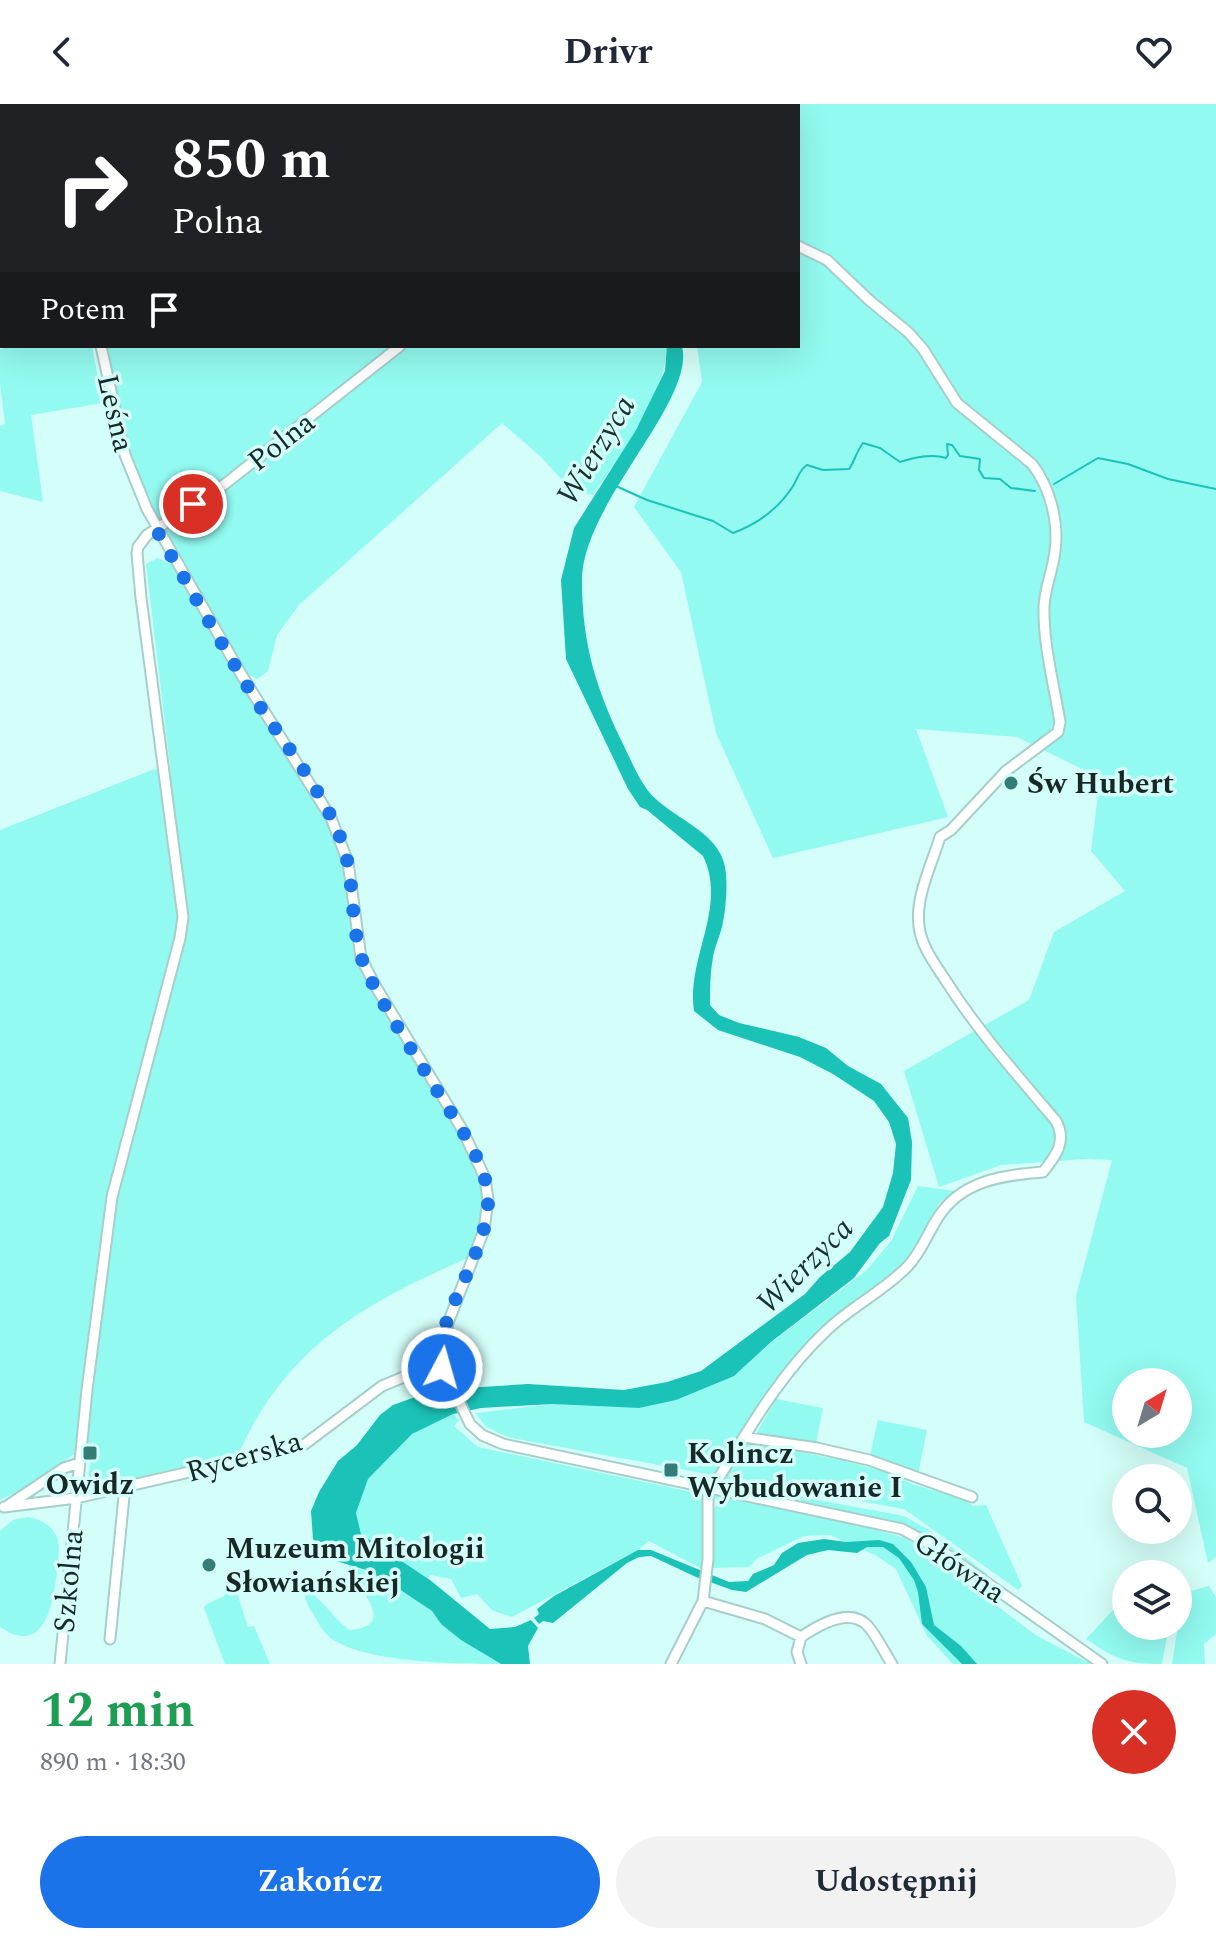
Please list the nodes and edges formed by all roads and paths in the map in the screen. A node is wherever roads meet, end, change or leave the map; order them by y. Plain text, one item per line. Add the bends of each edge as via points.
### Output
1 (800, 247) edge
2 (101, 348) edge
3 (397, 348) edge
4 (156, 529) junction
5 (440, 1362) junction
6 (744, 1437) junction
7 (79, 1463) junction
8 (36, 1486) junction
9 (125, 1486) junction
10 (711, 1486) junction
11 (972, 1497) dead end
12 (76, 1498) junction
13 (46, 1501) junction
14 (2, 1508) edge
15 (703, 1601) junction
16 (801, 1637) junction
17 (110, 1639) dead end
18 (60, 1664) edge
19 (671, 1664) edge
20 (801, 1664) edge
21 (892, 1664) edge
22 (1102, 1664) edge

1 - 6 street via 827,260 909,333 957,403 1032,464 1048,494 1056,535 1044,606 1058,732 1006,771 940,837 918,924 931,957 966,1013 1056,1121 1061,1139 1043,1172 983,1180 944,1209 908,1265 828,1328 786,1373
2 - 4 street, Leśna via 125,455
3 - 4 street, Polna via 225,484
4 - 5 street, Leśna via 331,818 348,862 361,958 462,1129 485,1178 484,1230 448,1323
4 - 7 street, Szkolna via 138,547 138,561 183,917 112,1197
5 - 9 street, Rycerska via 382,1386 299,1446
5 - 10 street, Główna via 470,1424 482,1435 503,1444
6 - 10 street
6 - 11 street via 869,1460
7 - 8 street
7 - 12 street, Szkolna
8 - 13 street
8 - 14 street
9 - 12 street, Rycerska
9 - 17 street
10 - 15 street
10 - 22 street, Główna via 902,1529 939,1549
12 - 13 street, Rycerska
12 - 18 street, Szkolna
13 - 14 street, Rycerska
15 - 16 street via 765,1619
15 - 19 street
16 - 20 street
16 - 21 street via 822,1623 853,1619 865,1623

